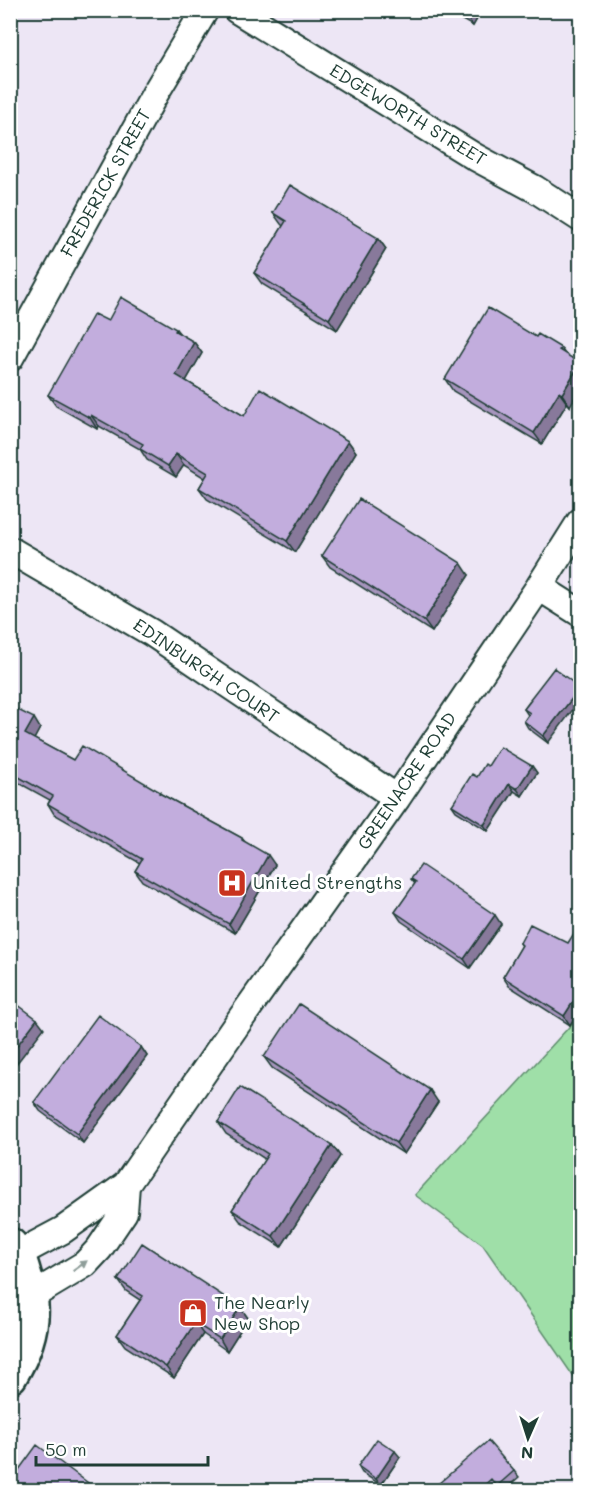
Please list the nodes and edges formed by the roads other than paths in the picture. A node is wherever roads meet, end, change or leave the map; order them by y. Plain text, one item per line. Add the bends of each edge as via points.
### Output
1 (205, 10) edge
2 (237, 10) edge
3 (580, 218) edge
4 (10, 358) edge
5 (580, 522) edge
6 (10, 550) edge
7 (539, 587) junction
8 (580, 613) edge
9 (397, 798) junction
10 (126, 1185) junction
11 (14, 1250) edge
12 (30, 1297) junction
13 (10, 1376) edge

1 - 4 street, FREDERICK STREET
2 - 3 street, EDGEWORTH STREET
5 - 7 street, GREENACRE ROAD
6 - 9 street, EDINBURGH COURT via 152,633
7 - 8 street
7 - 9 street, GREENACRE ROAD
9 - 10 street, GREENACRE ROAD
10 - 11 street, GREENACRE ROAD via 63,1230
12 -> 10 street, GREENACRE ROAD via 85,1264 99,1249 124,1212
11 - 12 street
12 - 13 street via 31,1316 24,1352

